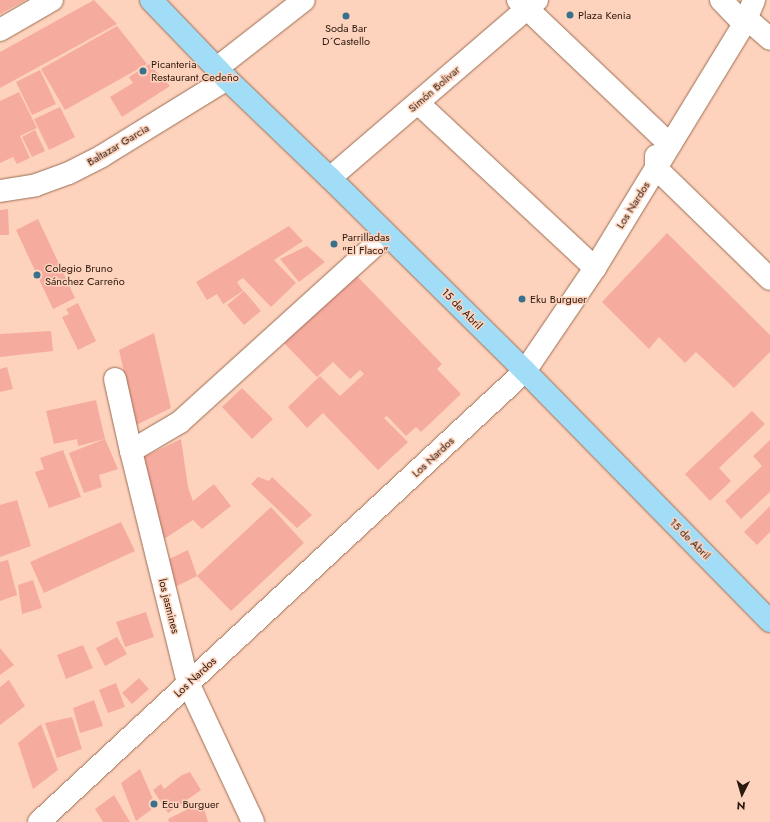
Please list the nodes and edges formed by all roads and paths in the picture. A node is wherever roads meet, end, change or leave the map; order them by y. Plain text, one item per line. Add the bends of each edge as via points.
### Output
1 (52, 0) edge
2 (151, 0) edge
3 (304, 0) edge
4 (721, 0) edge
5 (527, 3) edge
6 (748, 14) edge
7 (0, 30) edge
8 (770, 39) edge
9 (222, 74) junction
10 (418, 103) junction
11 (660, 156) junction
12 (330, 178) junction
13 (0, 190) edge
14 (386, 235) junction
15 (594, 268) junction
16 (770, 279) edge
17 (525, 371) junction
18 (115, 379) dead end
19 (131, 451) junction
20 (770, 620) edge
21 (188, 683) junction
22 (39, 822) edge
23 (253, 822) edge

1 - 7 street
2 - 9 main road, 15 de Abril
3 - 9 street, Baltazar Garcia
4 - 6 street
5 - 10 street, Simón Bolivar
5 - 11 street
6 - 8 street
6 - 11 street, Los Nardos
9 - 12 main road, 15 de Abril
9 - 13 street, Baltazar Garcia via 102,156 69,173 36,185
10 - 12 street, Simón Bolivar
10 - 15 street
11 - 15 street, Los Nardos
11 - 16 street
12 - 14 main road, 15 de Abril
14 - 17 main road, 15 de Abril
14 - 19 street via 180,422
15 - 17 street, Los Nardos
17 - 20 main road, 15 de Abril
17 - 21 street, Los Nardos
18 - 19 street, los jasmines
19 - 21 street, los jasmines
21 - 22 street, Los Nardos
21 - 23 street, los jasmines

